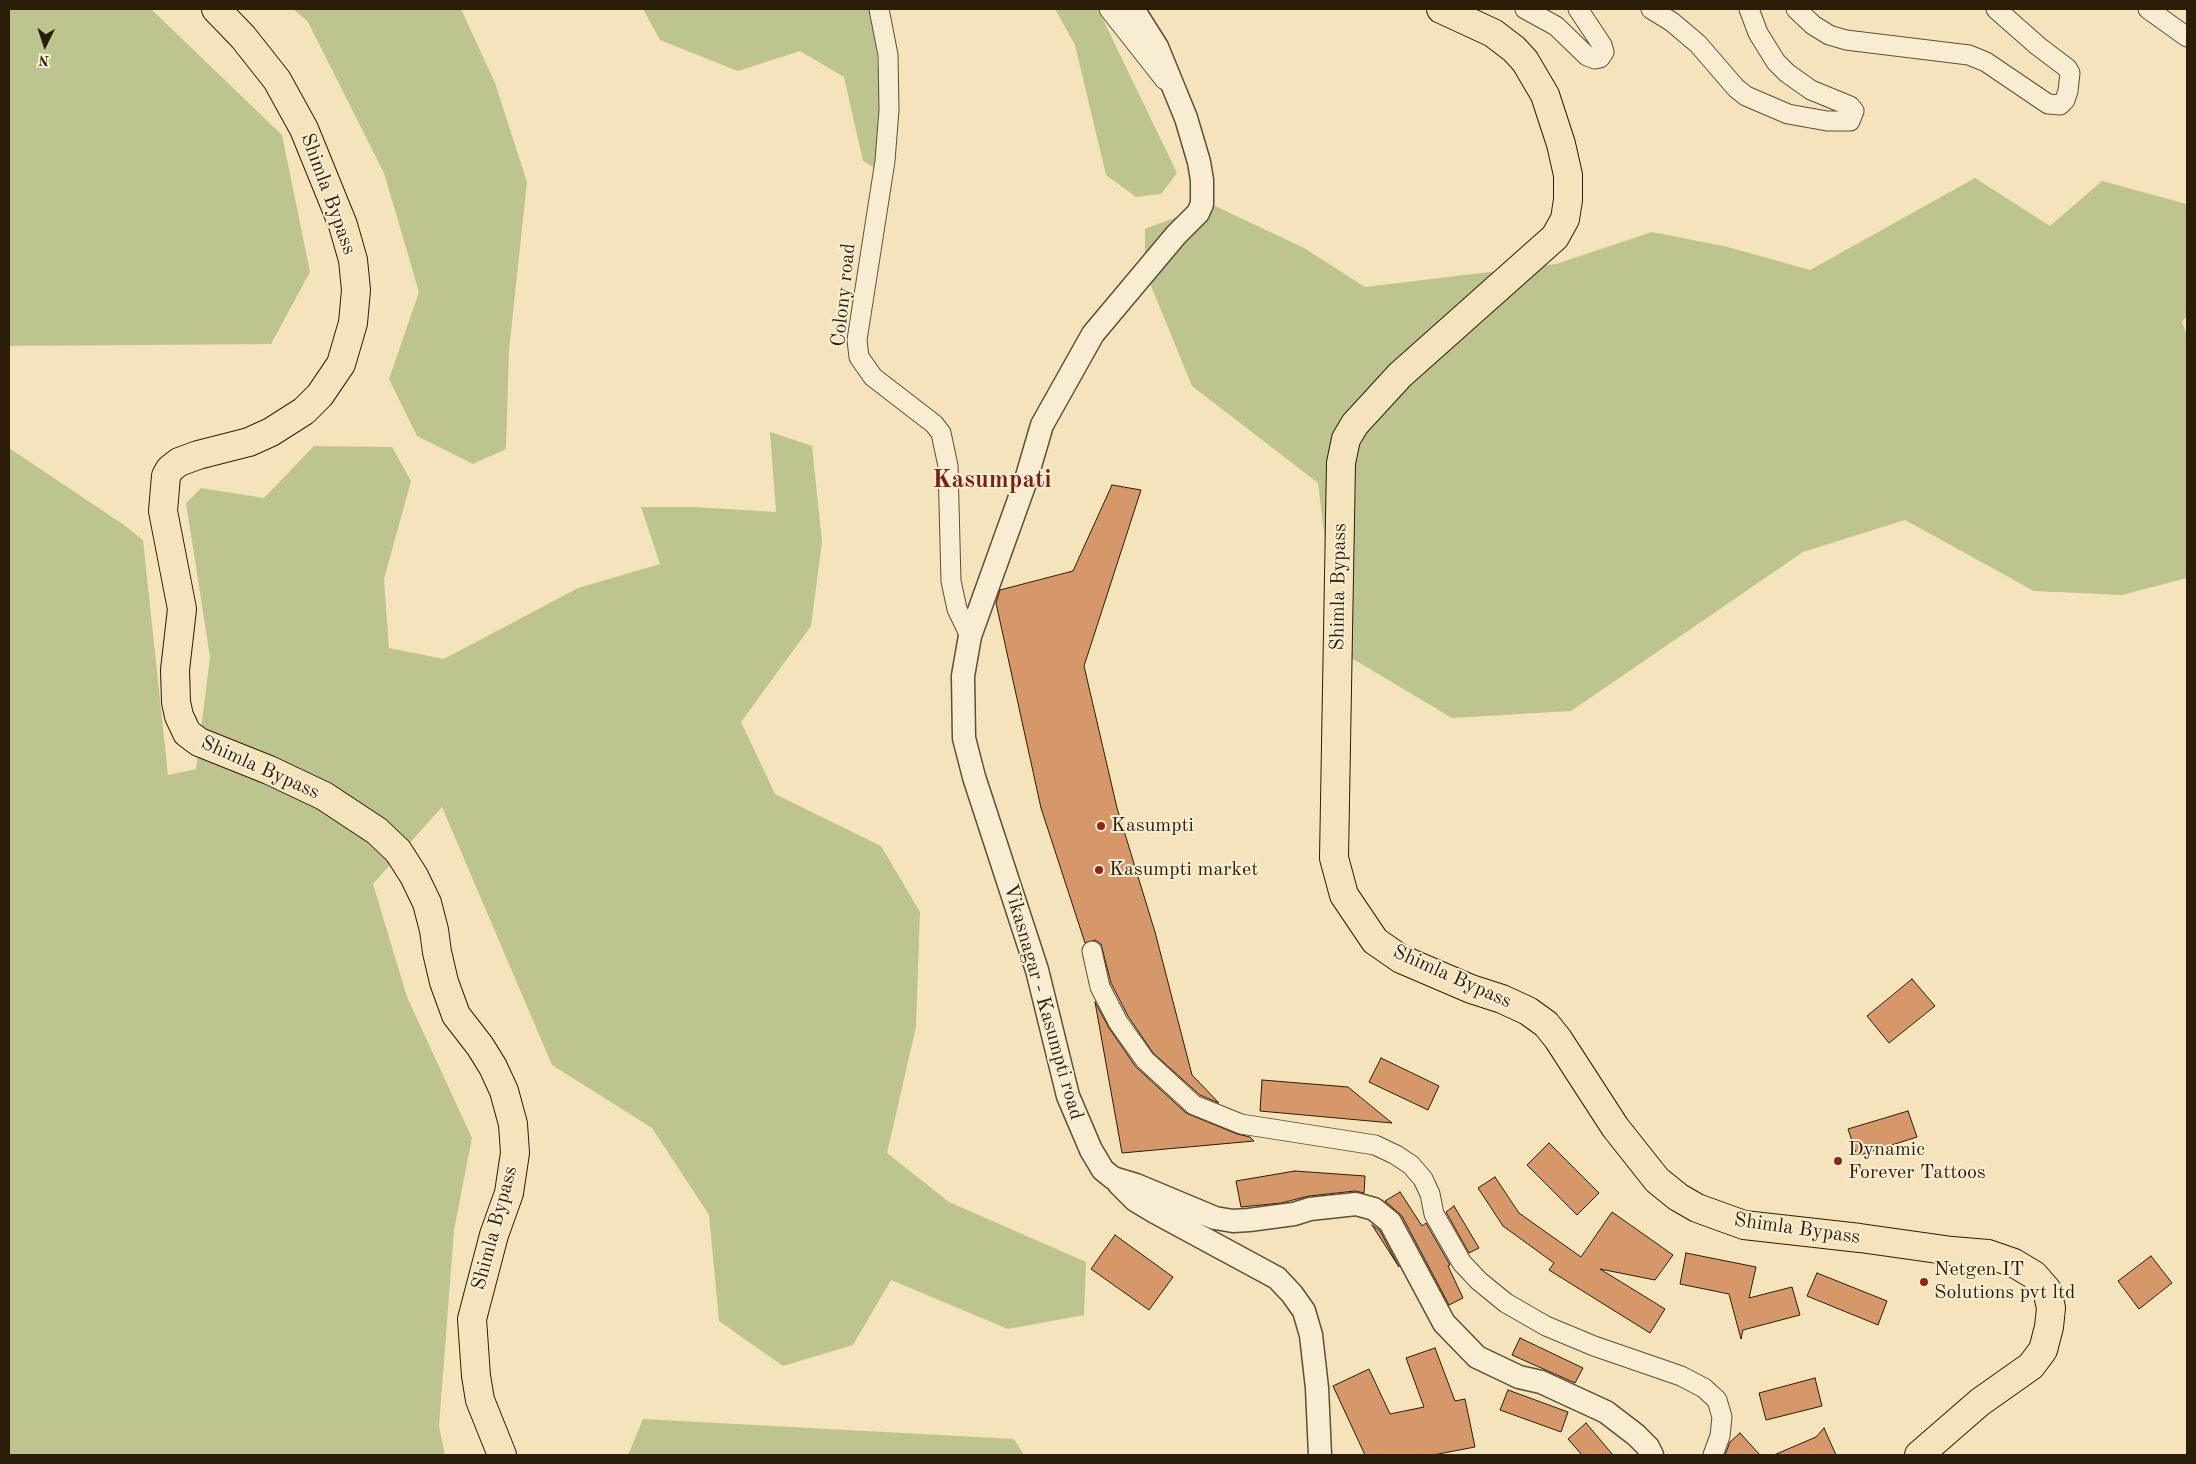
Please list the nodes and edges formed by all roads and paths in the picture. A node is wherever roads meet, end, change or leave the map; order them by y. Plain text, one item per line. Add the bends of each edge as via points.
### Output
1 (216, 9) edge
2 (879, 9) edge
3 (1109, 9) edge
4 (1133, 9) edge
5 (1441, 9) edge
6 (1526, 9) edge
7 (1578, 9) edge
8 (1651, 9) edge
9 (1738, 9) edge
10 (1749, 9) edge
11 (1796, 9) edge
12 (1996, 9) edge
13 (2148, 9) edge
14 (1758, 33) junction
15 (2187, 37) edge
16 (1178, 97) junction
17 (970, 636) junction
18 (1092, 951) dead end
19 (1112, 1178) junction
20 (502, 1455) edge
21 (1320, 1455) edge
22 (1652, 1455) edge
23 (1713, 1455) edge
24 (1919, 1455) edge

1 - 20 highway, Shimla Bypass via 277,80 304,129 343,225 353,260 356,290 353,324 341,364 309,406 271,432 249,442 179,462 166,476 163,511 182,609 175,670 176,702 187,733 199,742 324,796 378,831 398,851 426,903 444,982 456,1015 493,1068 504,1091 513,1124 515,1153 509,1192 472,1319 480,1400
2 - 17 street, Colony road via 888,56 889,110 857,340 859,357 873,377 941,433 948,466 951,581 957,609
3 - 16 street
4 - 16 street, Vikasnagar - Kasumpti road via 1157,47
5 - 24 highway, Shimla Bypass via 1493,33 1525,61 1545,95 1561,144 1568,175 1568,200 1565,219 1555,237 1400,375 1355,424 1346,439 1341,463 1334,858 1344,894 1375,940 1402,959 1511,1003 1546,1024 1615,1127 1657,1180 1697,1208 1744,1225 1988,1254 2014,1263 2034,1275 2047,1290 2051,1308 2050,1327 2042,1350 2031,1366 1980,1402
6 - 7 street via 1556,26 1587,56 1600,58 1604,52 1602,45
8 - 14 street via 1698,44 1746,96 1788,114 1843,122 1853,118 1850,106 1811,90 1787,73
9 - 14 street
10 - 14 street
11 - 12 street via 1829,35 1846,40 1968,55 1986,62 2048,104 2060,105 2068,91 2070,73 2067,68
13 - 15 street
16 - 17 street, Vikasnagar - Kasumpti road via 1199,162 1202,204 1198,213 1093,334 1042,425 1025,483
17 - 19 street, Vikasnagar - Kasumpti road via 963,676 964,738 974,777 1037,970 1068,1096 1090,1150
18 - 23 street via 1100,987 1118,1022 1145,1060 1194,1105 1241,1124 1375,1145 1396,1155 1423,1178 1434,1214 1462,1263 1506,1303 1594,1346 1681,1376 1704,1388 1717,1400 1722,1417
19 - 21 street, Vikasnagar - Kasumpti road via 1135,1200 1252,1263 1277,1278 1292,1294 1304,1311 1310,1335 1317,1388
19 - 22 street via 1215,1218 1233,1221 1336,1205 1356,1204 1374,1209 1390,1222 1444,1323 1477,1357 1606,1412 1636,1435

